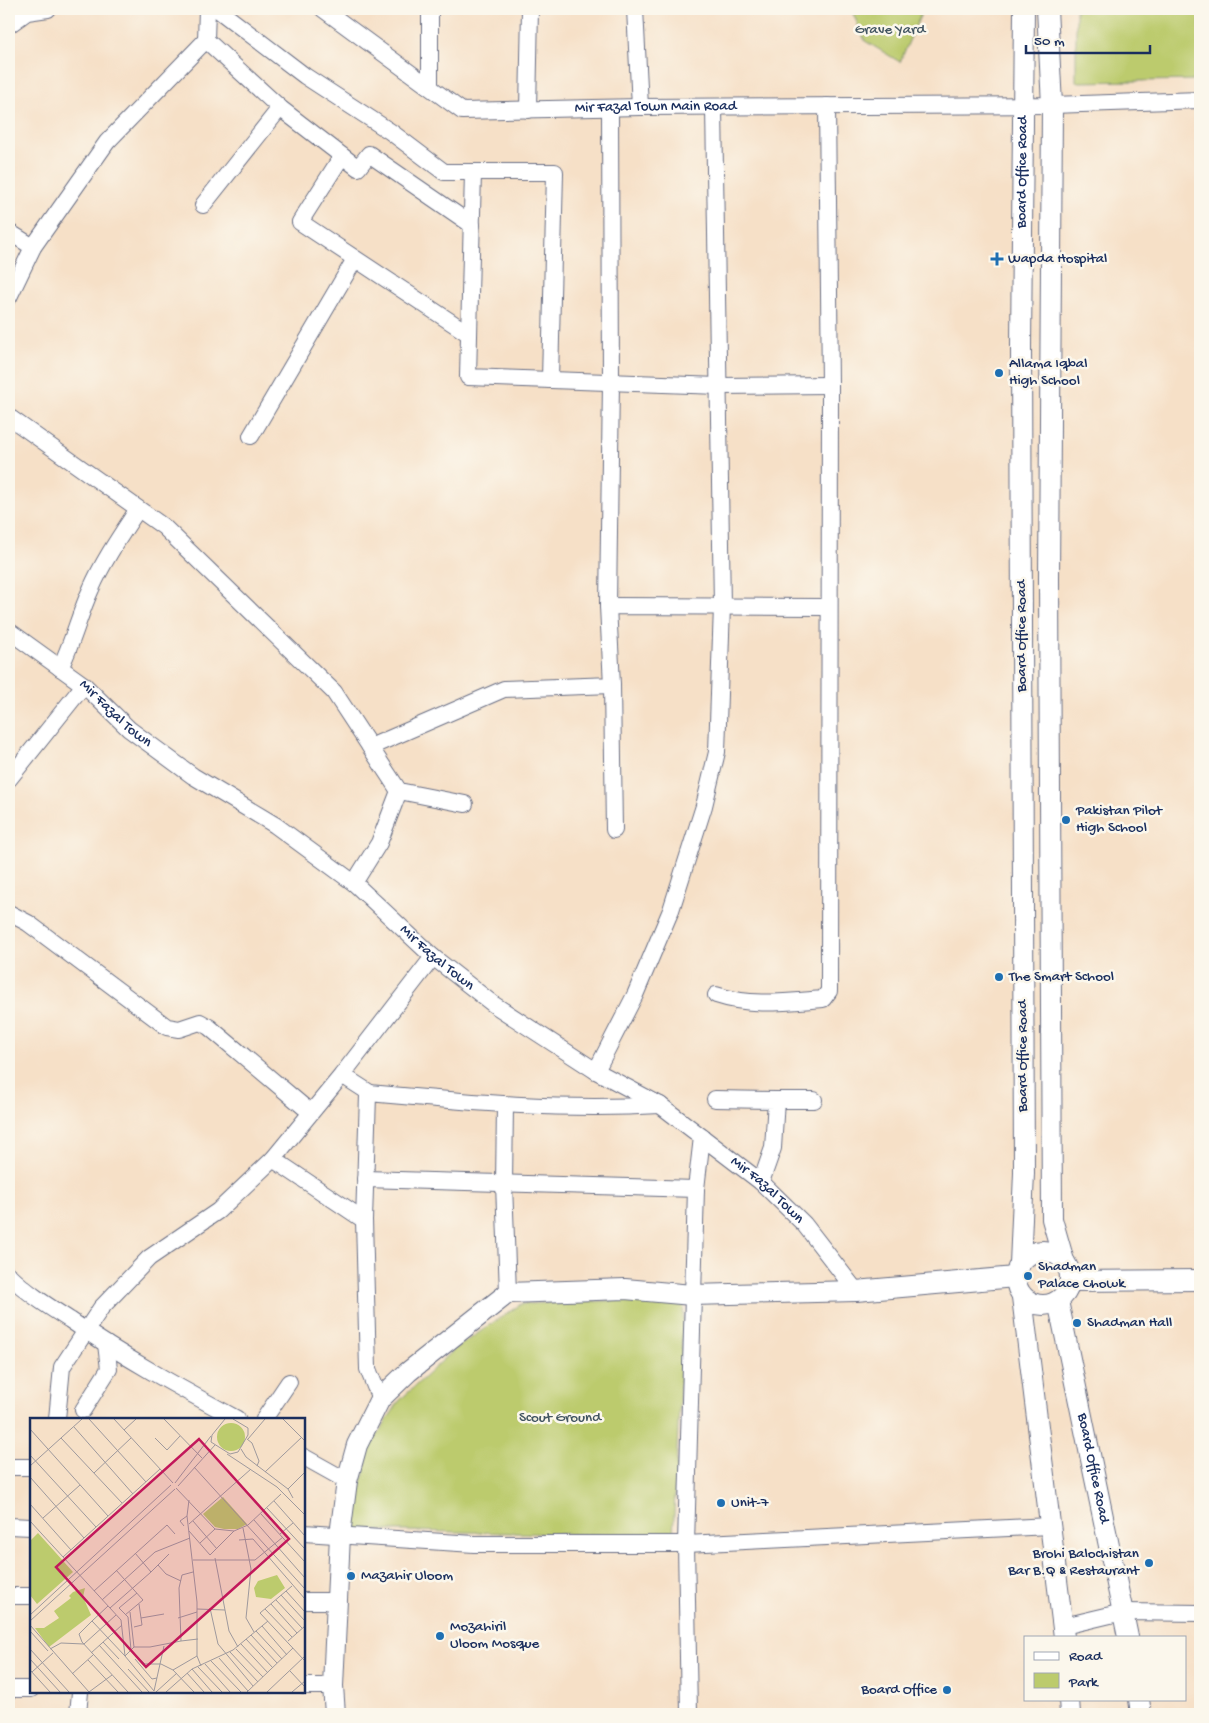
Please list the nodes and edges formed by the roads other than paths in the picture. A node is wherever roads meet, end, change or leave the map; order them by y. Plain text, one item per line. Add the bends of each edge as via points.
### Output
1 (48, 9) edge
2 (207, 9) edge
3 (217, 9) edge
4 (323, 9) edge
5 (430, 9) edge
6 (530, 9) edge
7 (635, 9) edge
8 (1024, 9) edge
9 (1047, 9) edge
10 (9, 26) edge
11 (206, 40) junction
12 (430, 86) junction
13 (1200, 100) edge
14 (1024, 105) junction
15 (1052, 105) junction
16 (828, 106) junction
17 (640, 107) junction
18 (280, 108) junction
19 (714, 108) junction
20 (610, 109) junction
21 (528, 110) junction
22 (342, 156) junction
23 (472, 172) junction
24 (204, 205) dead end
25 (472, 225) junction
26 (9, 232) edge
27 (33, 247) junction
28 (355, 258) junction
29 (9, 297) edge
30 (469, 334) junction
31 (550, 380) junction
32 (611, 382) junction
33 (830, 385) junction
34 (719, 386) junction
35 (9, 417) edge
36 (251, 436) dead end
37 (138, 509) junction
38 (608, 606) junction
39 (722, 606) junction
40 (830, 607) junction
41 (9, 630) edge
42 (60, 668) junction
43 (84, 685) junction
44 (612, 685) junction
45 (370, 747) junction
46 (10, 776) edge
47 (398, 791) junction
48 (465, 804) dead end
49 (614, 830) dead end
50 (354, 883) junction
51 (9, 913) edge
52 (433, 957) junction
53 (716, 995) dead end
54 (596, 1071) junction
55 (342, 1075) junction
56 (370, 1093) junction
57 (715, 1099) dead end
58 (776, 1100) junction
59 (814, 1100) dead end
60 (505, 1105) junction
61 (660, 1105) junction
62 (310, 1112) junction
63 (702, 1138) junction
64 (272, 1159) junction
65 (365, 1179) junction
66 (761, 1182) junction
67 (504, 1184) junction
68 (696, 1189) junction
69 (364, 1220) junction
70 (1064, 1261) junction
71 (1017, 1271) junction
72 (9, 1275) edge
73 (1200, 1280) edge
74 (1070, 1281) junction
75 (856, 1291) junction
76 (508, 1293) junction
77 (692, 1294) junction
78 (1022, 1297) junction
79 (1058, 1301) junction
80 (85, 1331) junction
81 (106, 1344) junction
82 (289, 1382) dead end
83 (380, 1399) junction
84 (82, 1410) dead end
85 (57, 1418) edge
86 (235, 1418) edge
87 (265, 1418) edge
88 (305, 1458) edge
89 (9, 1467) edge
90 (30, 1467) edge
91 (347, 1481) junction
92 (9, 1526) edge
93 (1049, 1526) junction
94 (30, 1527) edge
95 (305, 1533) edge
96 (340, 1535) junction
97 (686, 1544) junction
98 (9, 1596) edge
99 (30, 1596) edge
100 (305, 1601) edge
101 (337, 1601) junction
102 (1123, 1612) junction
103 (1200, 1613) edge
104 (1064, 1631) edge
105 (1128, 1636) edge
106 (305, 1686) edge
107 (333, 1686) junction
108 (30, 1689) edge
109 (9, 1690) edge
110 (80, 1693) edge
111 (1069, 1700) edge
112 (1139, 1700) edge
113 (78, 1714) edge
114 (335, 1714) edge
115 (689, 1714) edge
116 (1070, 1714) edge
117 (1141, 1714) edge

1 - 10 street via 27,12
2 - 11 street
3 - 23 street via 305,76 391,132 444,172
4 - 12 street, Mir Fazal Town Main Road
5 - 12 street
6 - 21 street
7 - 17 street
8 - 14 street, Board Office Road
9 - 15 street, Board Office Road
11 - 18 street
11 - 27 street via 107,142
12 - 21 street, Mir Fazal Town Main Road via 462,111
13 - 15 street, Mir Fazal Town Main Road
14 - 15 street, Mir Fazal Town Main Road
14 - 16 street, Mir Fazal Town Main Road
14 - 71 street, Board Office Road via 1021,346 1024,1172
15 - 70 street, Board Office Road via 1049,580 1052,1219
16 - 19 street, Mir Fazal Town Main Road
16 - 33 street
17 - 19 street, Mir Fazal Town Main Road
17 - 20 street, Mir Fazal Town Main Road
18 - 22 street
18 - 24 street
19 - 34 street
20 - 21 street, Mir Fazal Town Main Road
20 - 32 street
22 - 25 street via 358,168 369,154
22 - 28 street via 300,222
23 - 25 street
23 - 31 street via 555,172
25 - 30 street
26 - 27 street
27 - 29 street
28 - 30 street
28 - 36 street
30 - 31 street via 468,378
31 - 32 street
32 - 34 street
32 - 38 street
33 - 34 street
33 - 40 street
34 - 39 street
35 - 37 street
37 - 42 street via 91,589
37 - 45 street via 164,527 334,692
38 - 39 street
38 - 44 street
39 - 40 street
39 - 54 street via 717,752 704,806 671,910 635,995
40 - 53 street via 828,994 822,998 750,1004
41 - 42 street, Mir Fazal Town
42 - 43 street, Mir Fazal Town
43 - 46 street
43 - 50 street, Mir Fazal Town via 129,730 193,776 275,825
44 - 45 street via 504,688
44 - 49 street
45 - 47 street
47 - 48 street
47 - 50 street via 379,843
50 - 52 street, Mir Fazal Town
51 - 62 street via 28,923 167,1026 179,1030 200,1022 209,1027
52 - 54 street, Mir Fazal Town via 493,1004
52 - 55 street
54 - 61 street, Mir Fazal Town
55 - 56 street
55 - 62 street
56 - 60 street
56 - 65 street via 366,1097
57 - 58 street
58 - 59 street
58 - 66 street via 773,1148
60 - 61 street via 606,1108
60 - 67 street
61 - 63 street, Mir Fazal Town
62 - 64 street
63 - 66 street, Mir Fazal Town
63 - 68 street
64 - 69 street
64 - 80 street via 218,1211 149,1258 101,1308
65 - 67 street
65 - 69 street
66 - 75 street, Mir Fazal Town via 804,1224
67 - 68 street
67 - 76 street
68 - 77 street
69 - 83 street via 368,1369
70 - 71 street via 1041,1251 1026,1257
70 - 74 street
71 - 75 street
71 - 78 street
72 - 80 street via 24,1290
73 - 74 street
74 - 79 street
75 - 77 street
76 - 77 street via 625,1289
76 - 83 street
77 - 97 street
78 - 79 street via 1040,1306
78 - 93 street
79 - 102 street, Board Office Road
80 - 81 street
80 - 85 street via 62,1367
81 - 84 street via 109,1369
81 - 86 street
82 - 87 street
83 - 91 street via 357,1445
88 - 91 street
89 - 90 street
91 - 96 street
92 - 94 street
93 - 97 street
93 - 104 street
95 - 96 street
96 - 97 street via 474,1544
96 - 101 street
97 - 115 street
98 - 99 street
100 - 101 street
101 - 107 street
102 - 103 street
102 - 104 street
102 - 105 street, Board Office Road
106 - 107 street
107 - 114 street
108 - 109 street
110 - 113 street
111 - 116 street
112 - 117 street

